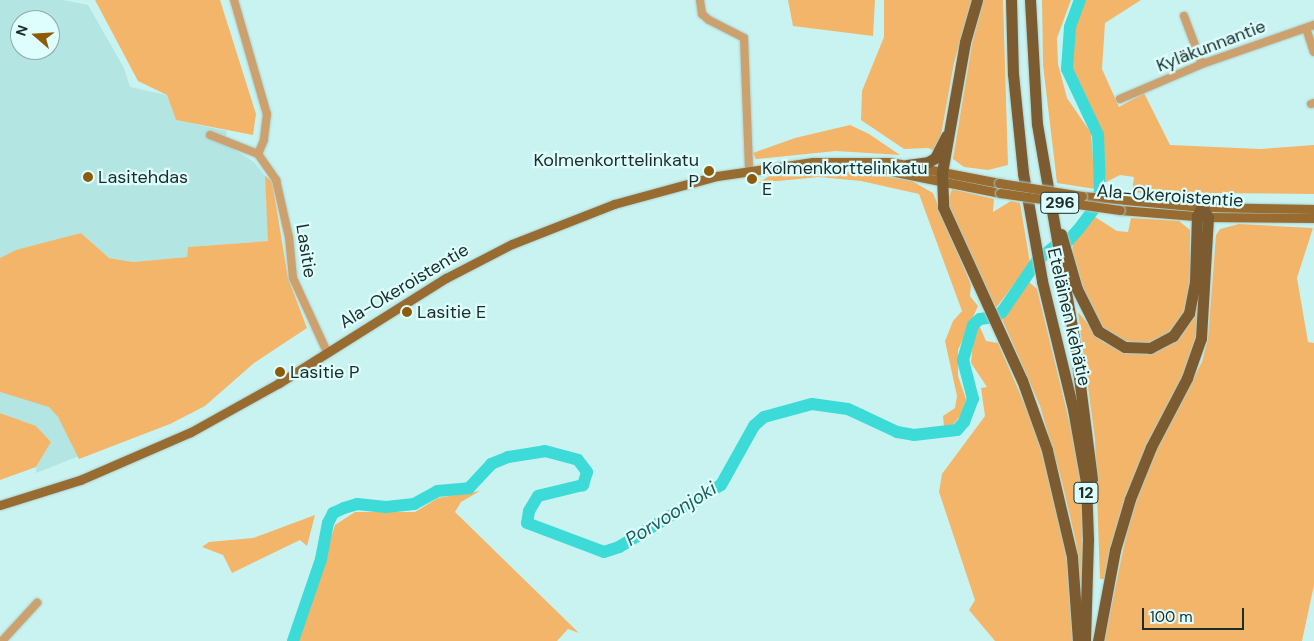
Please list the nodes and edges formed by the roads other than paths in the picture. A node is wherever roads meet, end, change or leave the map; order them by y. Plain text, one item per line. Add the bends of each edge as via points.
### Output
1 (234, 0) edge
2 (700, 0) edge
3 (977, 0) edge
4 (1011, 0) edge
5 (1030, 0) edge
6 (1184, 16) dead end
7 (1310, 27) edge
8 (1314, 52) edge
9 (1202, 64) junction
10 (1120, 99) dead end
11 (951, 123) junction
12 (210, 136) dead end
13 (258, 154) junction
14 (848, 162) junction
15 (906, 165) junction
16 (749, 170) junction
17 (942, 176) junction
18 (1120, 206) junction
19 (1314, 209) edge
20 (1202, 214) junction
21 (1314, 218) edge
22 (1064, 265) junction
23 (327, 352) junction
24 (0, 505) edge
25 (38, 604) dead end
26 (2, 641) edge
27 (1078, 641) edge
28 (1085, 641) edge
29 (1091, 641) edge
30 (1098, 641) edge

1 - 13 street via 267,114 264,140
2 - 16 street via 702,14 744,38
3 - 11 highway via 965,42
4 - 28 highway, Eteläinen kehätie / 12 via 1015,108 1033,234 1073,409 1086,482
5 - 22 highway, Eteläinen kehätie / 12 via 1037,124
6 - 9 street
7 - 8 street
7 - 9 street, Kyläkunnantie
9 - 10 street, Kyläkunnantie
11 - 15 highway via 935,158
11 - 17 highway
12 - 13 street
13 - 23 street, Lasitie via 276,180 283,204 293,278
14 - 15 main road, Ala-Okeroistentie / 296
14 - 16 main road, Ala-Okeroistentie
14 - 17 main road, Ala-Okeroistentie / 296
15 - 17 main road, Ala-Okeroistentie / 296
16 - 23 main road, Ala-Okeroistentie via 647,194 538,233 446,278
17 - 18 main road, Ala-Okeroistentie / 296, bridge via 999,183
17 - 18 main road, Ala-Okeroistentie / 296, bridge via 1000,193
17 - 27 highway via 946,218 1035,413 1058,486 1072,557
18 - 20 main road, Ala-Okeroistentie / 296
19 - 20 main road, Ala-Okeroistentie / 296
20 - 21 main road, Ala-Okeroistentie / 296
20 - 22 highway via 1189,313 1173,336 1150,348 1125,347 1098,331
20 - 30 highway via 1201,338 1187,378 1151,447 1130,499 1115,550
22 - 29 highway, Eteläinen kehätie / 12 via 1090,448 1094,560
23 - 24 main road, Ala-Okeroistentie via 226,414 164,446 80,480
25 - 26 street

